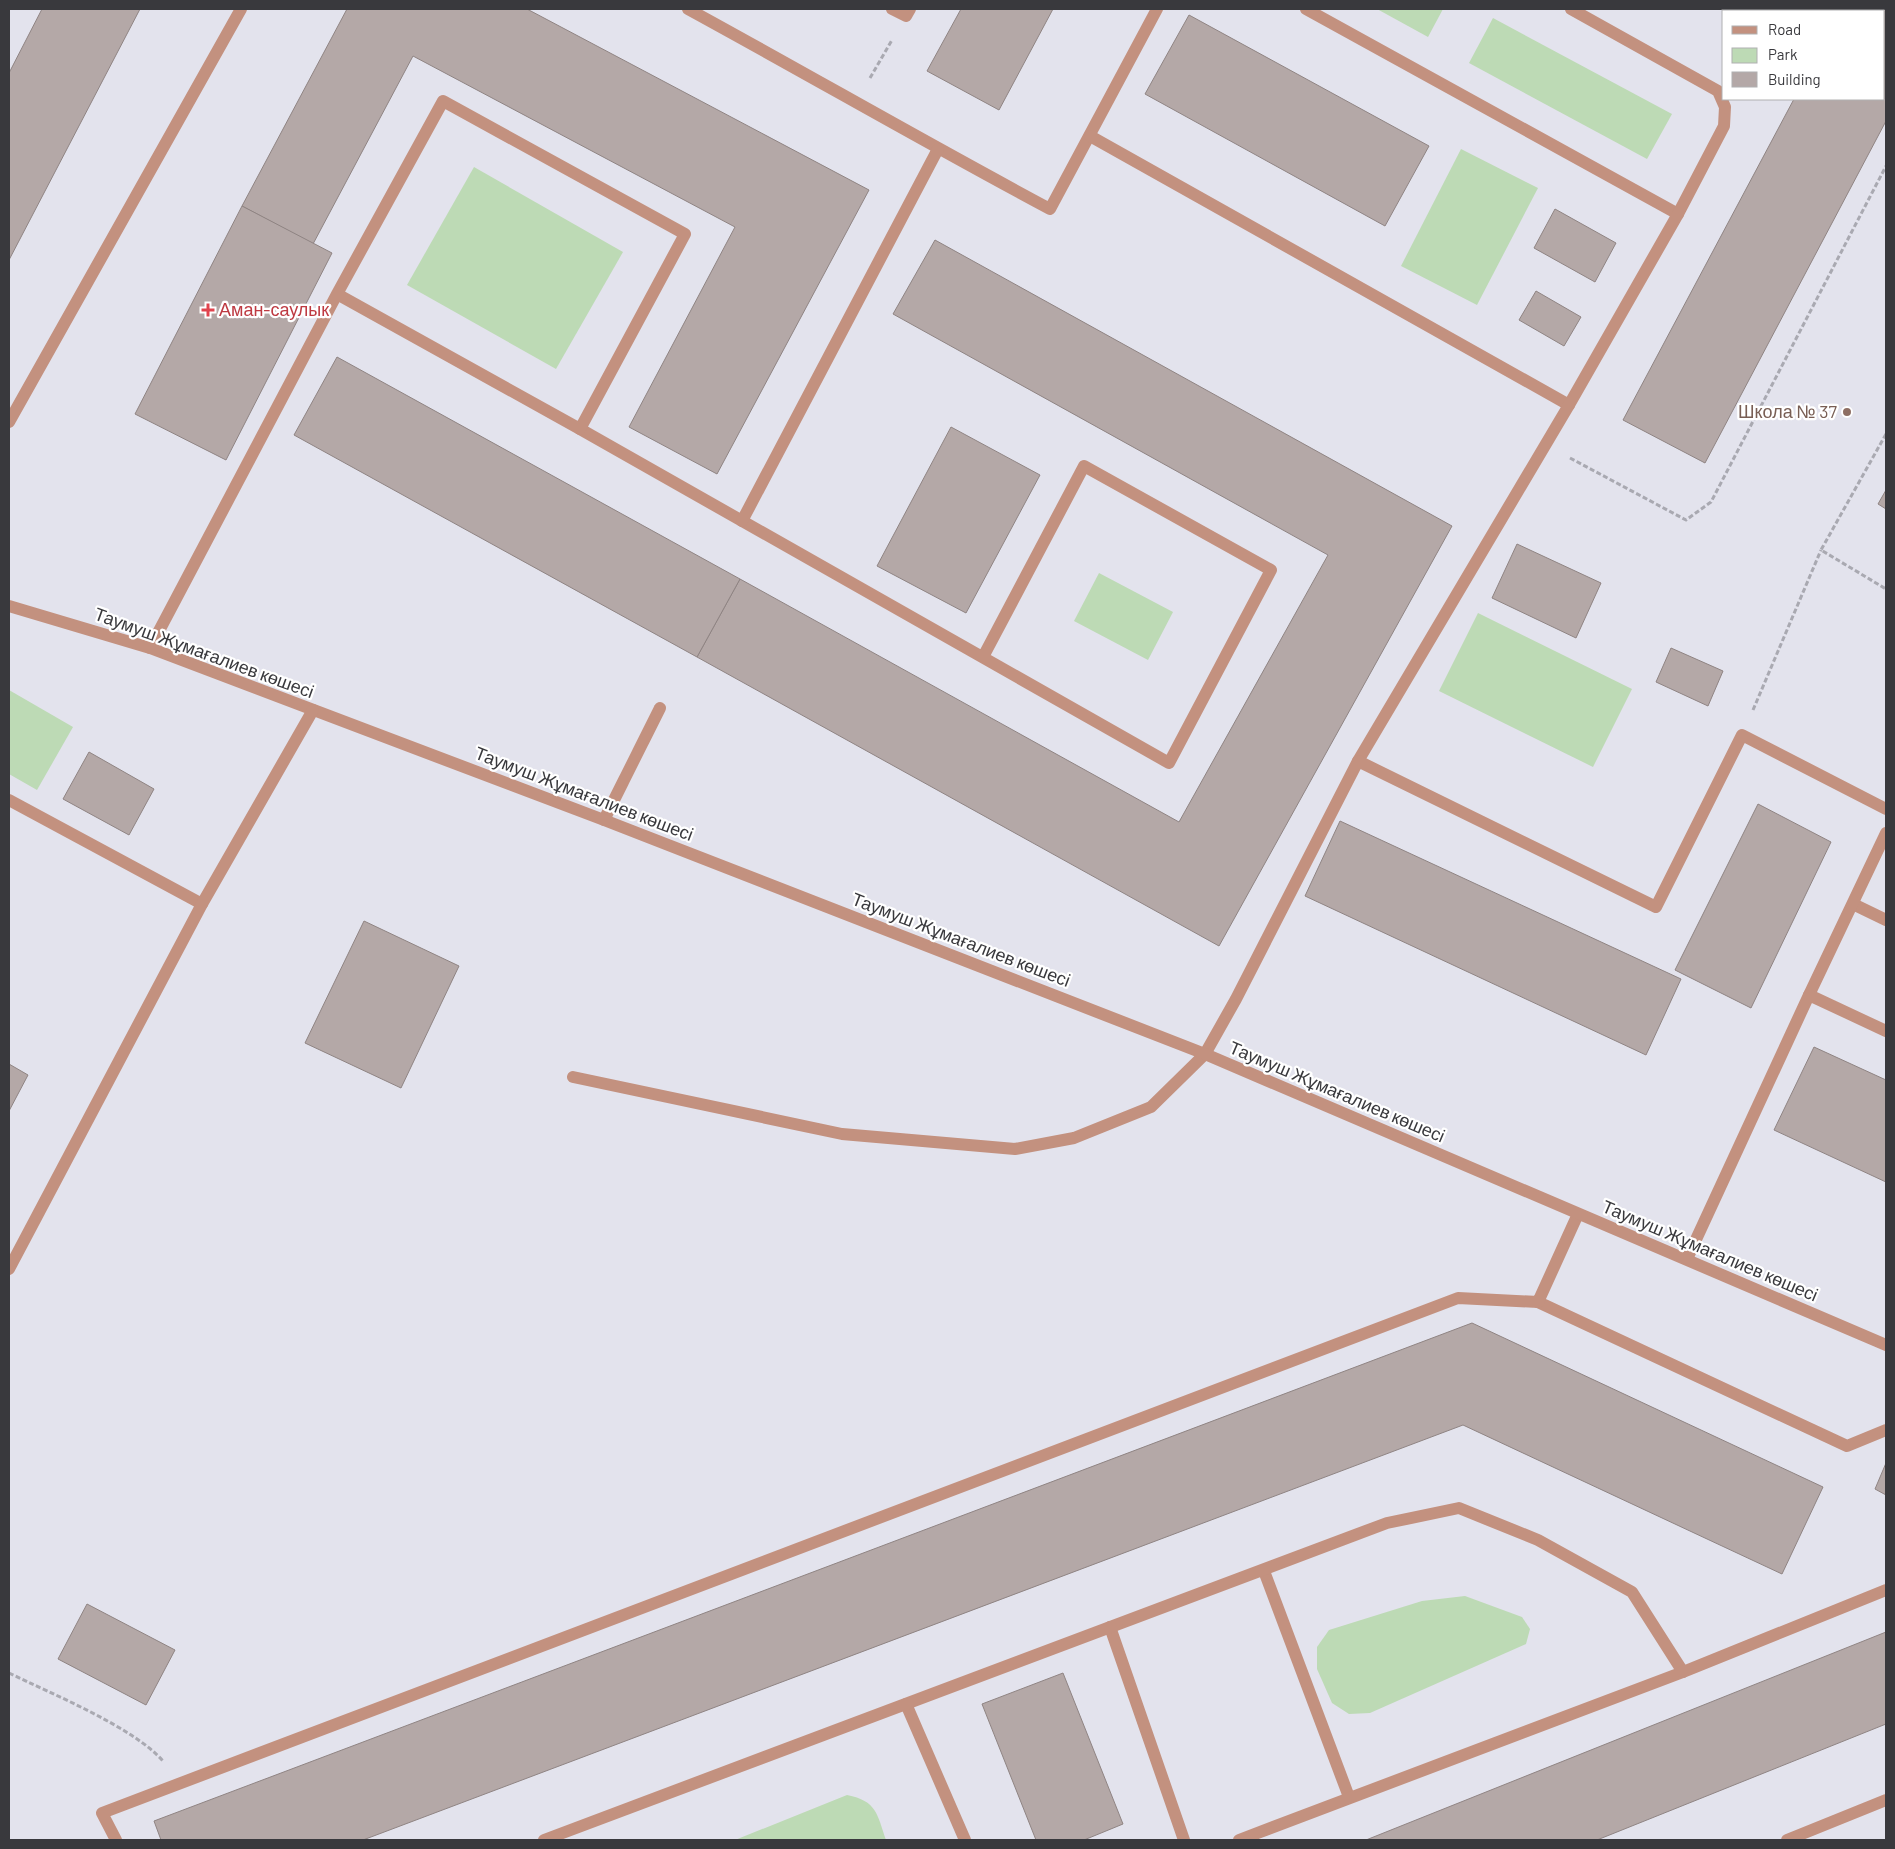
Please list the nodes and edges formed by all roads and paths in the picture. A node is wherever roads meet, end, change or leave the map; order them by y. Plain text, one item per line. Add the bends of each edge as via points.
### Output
1 (241, 9) edge
2 (688, 9) edge
3 (892, 9) edge
4 (1158, 9) edge
5 (1306, 9) edge
6 (1572, 9) edge
7 (908, 12) edge
8 (857, 101) junction
9 (1090, 136) junction
10 (938, 149) junction
11 (1886, 166) edge
12 (1678, 214) junction
13 (337, 294) junction
14 (14, 404) edge
15 (1569, 405) junction
16 (9, 422) edge
17 (580, 429) junction
18 (1886, 434) edge
19 (1545, 445) junction
20 (742, 521) junction
21 (1821, 550) junction
22 (1886, 589) edge
23 (9, 606) edge
24 (150, 648) junction
25 (983, 657) junction
26 (660, 708) dead end
27 (313, 710) junction
28 (1742, 735) junction
29 (1358, 761) junction
30 (9, 800) edge
31 (1886, 809) edge
32 (604, 820) junction
33 (1886, 833) edge
34 (202, 904) junction
35 (1853, 904) junction
36 (1886, 920) edge
37 (1809, 995) junction
38 (1886, 1030) edge
39 (1206, 1054) junction
40 (573, 1077) dead end
41 (1578, 1214) junction
42 (1687, 1258) junction
43 (9, 1268) edge
44 (1538, 1302) junction
45 (1886, 1345) edge
46 (1886, 1430) edge
47 (1264, 1571) junction
48 (1886, 1590) edge
49 (1110, 1627) junction
50 (1683, 1672) junction
51 (9, 1673) edge
52 (906, 1704) junction
53 (181, 1782) junction
54 (1349, 1797) junction
55 (1886, 1800) edge
56 (116, 1840) edge
57 (544, 1840) edge
58 (965, 1840) edge
59 (1184, 1840) edge
60 (1239, 1840) edge
61 (1786, 1840) edge

1 - 14 street
2 - 8 street
3 - 7 street
4 - 9 street
5 - 12 street
6 - 12 street via 1718,91 1725,107 1724,126
7 - 8 path
8 - 10 street
9 - 10 street via 1050,209
9 - 15 street
10 - 20 street
11 - 19 path via 1711,502 1686,520
12 - 15 street
13 - 17 street
13 - 17 street via 443,101 685,234
13 - 24 street
14 - 16 street
15 - 19 street
17 - 20 street
18 - 21 path
19 - 29 street
20 - 25 street
21 - 22 path
21 - 28 path
23 - 24 street, Таумуш Жұмағалиев көшесі
24 - 27 street, Таумуш Жұмағалиев көшесі
25 - 25 street via 1169,763 1271,570 1084,466
26 - 32 street
27 - 32 street, Таумуш Жұмағалиев көшесі
27 - 34 street
28 - 29 street via 1656,907
28 - 31 street
29 - 39 street
30 - 34 street
32 - 39 street, Таумуш Жұмағалиев көшесі
33 - 35 street
34 - 43 street
35 - 36 street
35 - 37 street
37 - 38 street
37 - 42 street
39 - 40 street via 1150,1107 1074,1138 1015,1149 842,1134
39 - 41 street, Таумуш Жұмағалиев көшесі
41 - 42 street, Таумуш Жұмағалиев көшесі
41 - 44 street
42 - 45 street, Таумуш Жұмағалиев көшесі
44 - 46 street via 1846,1446
44 - 53 street via 1458,1298
47 - 49 street
47 - 50 street via 1387,1524 1459,1508 1538,1540 1632,1592
47 - 54 street
48 - 50 street
49 - 52 street
49 - 59 street
50 - 54 street
51 - 53 path via 110,1723 151,1748
52 - 57 street
52 - 58 street
53 - 56 street via 102,1813
54 - 60 street
55 - 61 street

